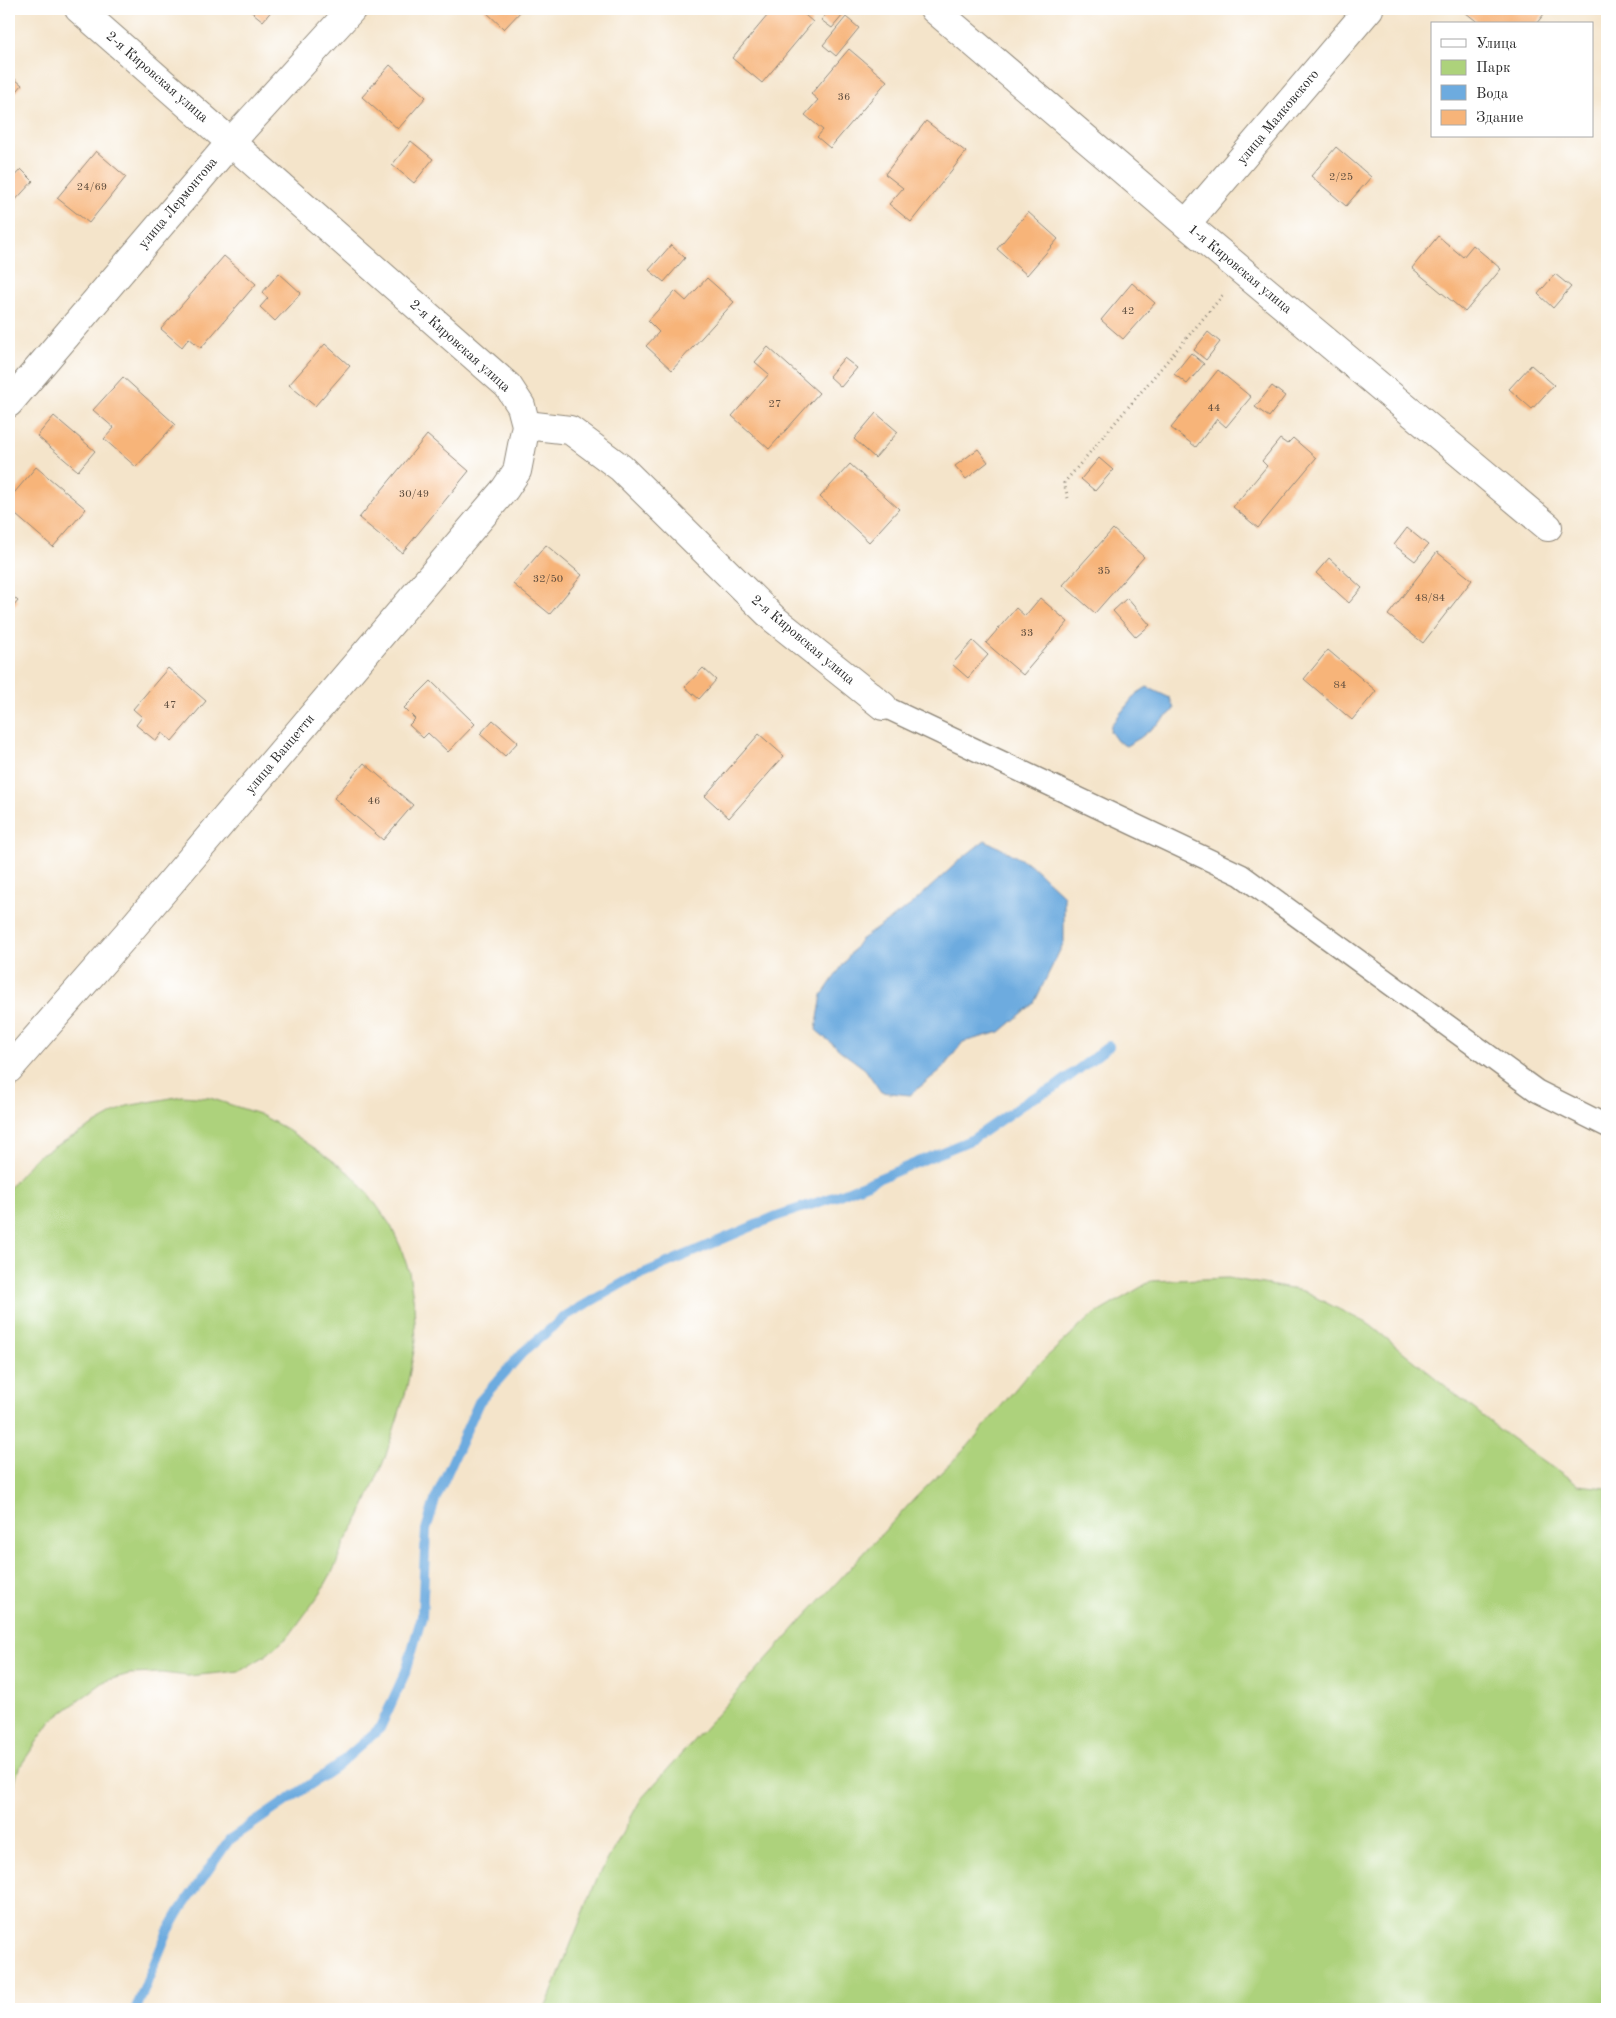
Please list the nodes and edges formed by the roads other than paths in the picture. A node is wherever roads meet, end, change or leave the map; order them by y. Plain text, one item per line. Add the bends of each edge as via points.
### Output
1 (80, 9) edge
2 (352, 9) edge
3 (934, 9) edge
4 (1369, 9) edge
5 (230, 142) junction
6 (1186, 224) junction
7 (9, 403) edge
8 (526, 425) junction
9 (1548, 527) dead end
10 (883, 706) joint
11 (9, 1069) edge
12 (1607, 1126) edge

1 - 5 street, 2-я Кировская улица
2 - 5 street, улица Лермонтова
3 - 6 street, 1-я Кировская улица
4 - 6 street, улица Маяковского
5 - 7 street, улица Лермонтова
5 - 8 street, 2-я Кировская улица via 508,386 521,406
6 - 9 street, 1-я Кировская улица
8 - 10 street, 2-я Кировская улица via 570,430 621,468 774,619
8 - 11 street, улица Ванцетти via 517,470 505,489
10 - 12 lane via 1241,875 1537,1091

